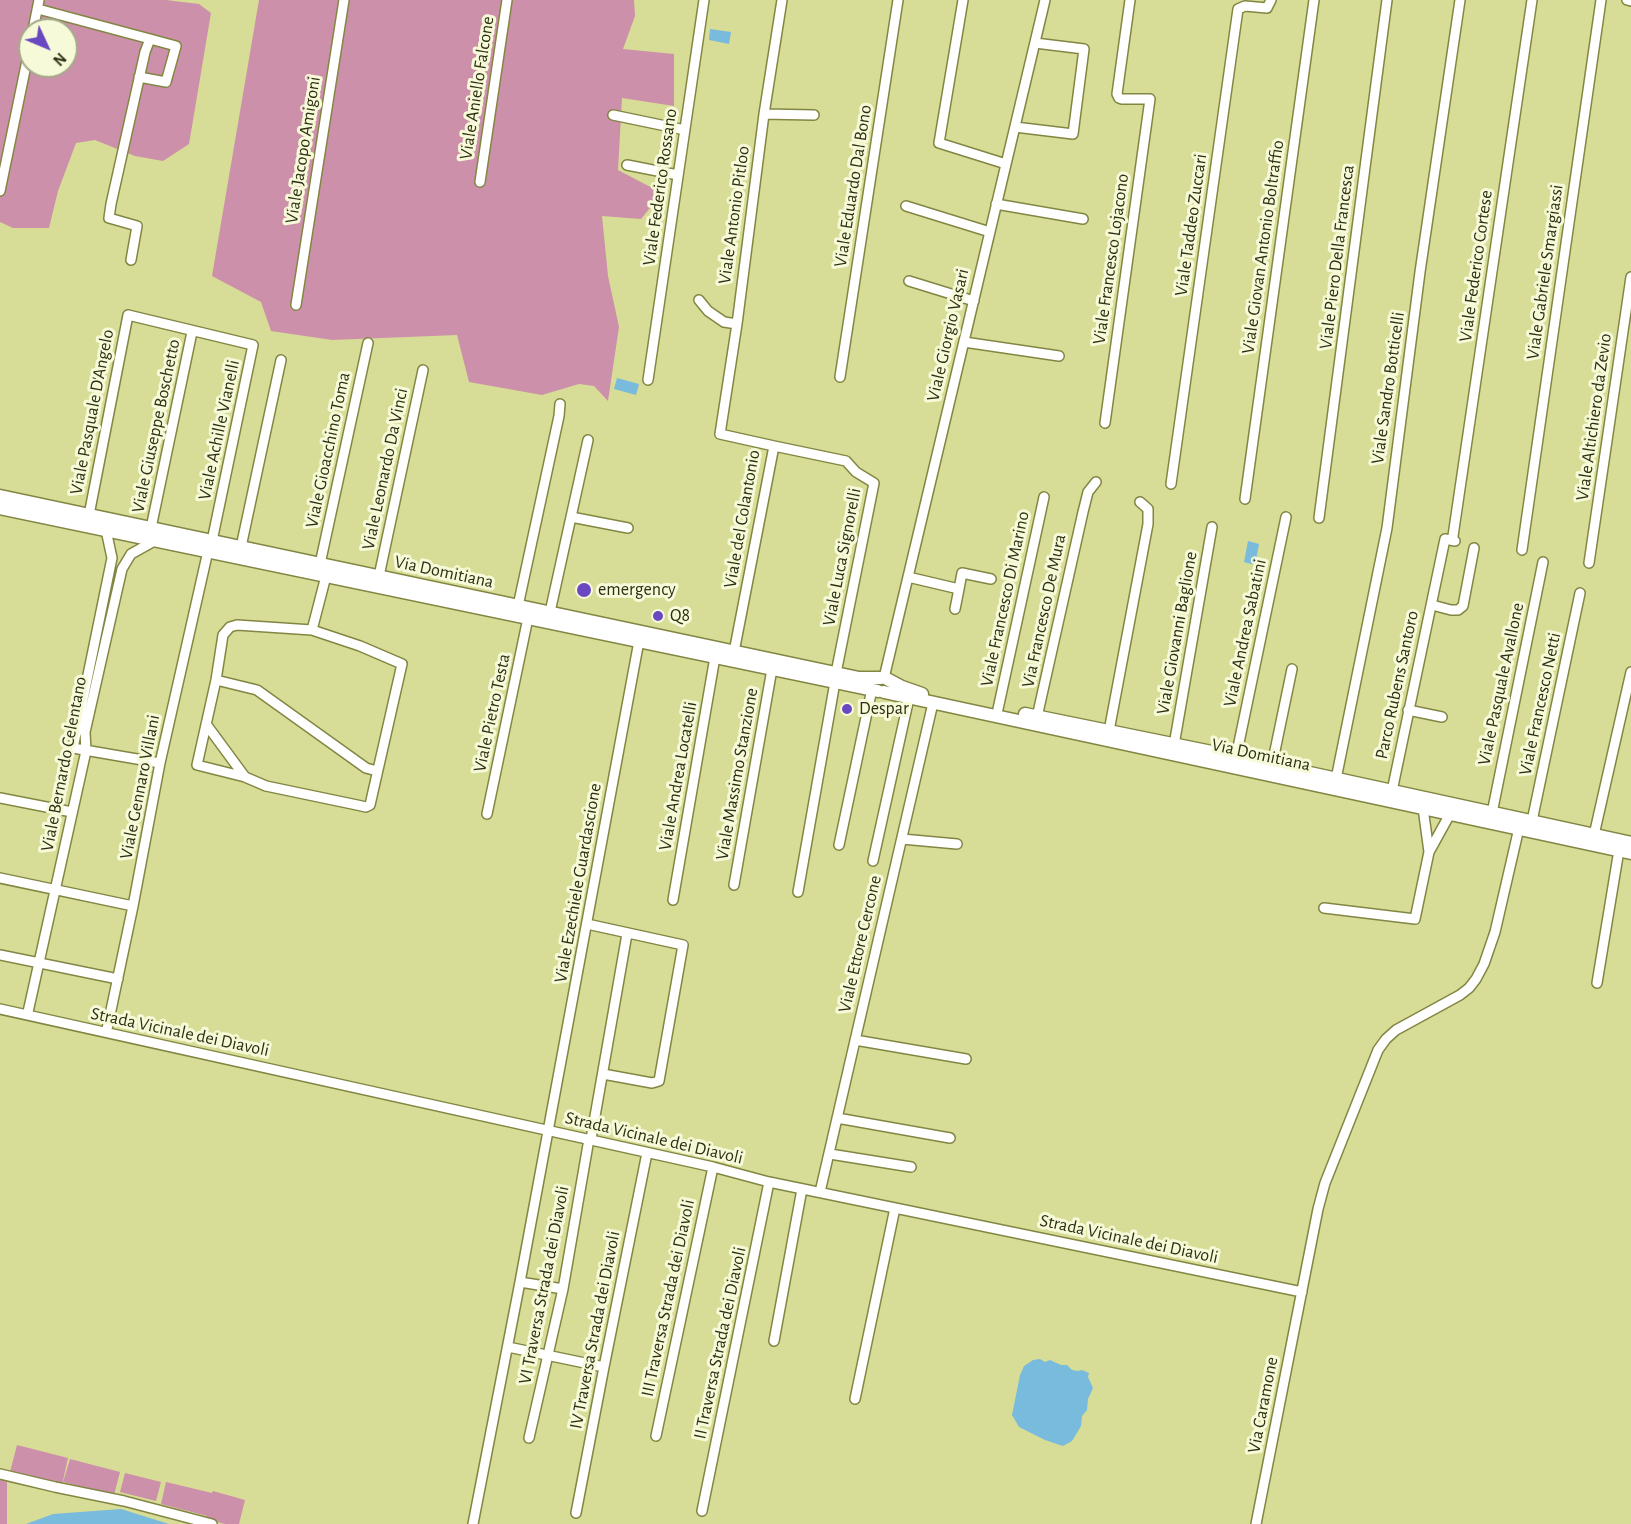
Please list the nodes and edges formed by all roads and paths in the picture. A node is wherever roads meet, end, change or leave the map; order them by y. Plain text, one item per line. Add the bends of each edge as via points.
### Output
1 (344, 0) edge
2 (507, 0) edge
3 (704, 0) edge
4 (782, 0) edge
5 (898, 0) edge
6 (963, 0) edge
7 (1045, 0) edge
8 (1130, 0) edge
9 (1271, 0) edge
10 (1314, 0) edge
11 (1387, 0) edge
12 (1460, 0) edge
13 (1532, 0) edge
14 (1601, 0) edge
15 (39, 5) edge
16 (150, 39) junction
17 (1035, 43) junction
18 (139, 77) junction
19 (23, 78) edge
20 (764, 114) junction
21 (613, 115) dead end
22 (814, 115) dead end
23 (1016, 127) junction
24 (685, 130) junction
25 (1006, 164) junction
26 (627, 165) dead end
27 (678, 175) junction
28 (480, 182) dead end
29 (0, 191) edge
30 (996, 204) junction
31 (906, 206) dead end
32 (1083, 219) dead end
33 (990, 232) junction
34 (131, 260) dead end
35 (1631, 277) edge
36 (909, 281) dead end
37 (699, 300) dead end
38 (974, 301) junction
39 (296, 305) dead end
40 (129, 315) joint
41 (737, 324) junction
42 (192, 332) junction
43 (964, 342) junction
44 (368, 343) dead end
45 (1059, 356) dead end
46 (281, 360) dead end
47 (423, 369) dead end
48 (840, 376) dead end
49 (648, 380) dead end
50 (560, 404) dead end
51 (1105, 423) dead end
52 (720, 434) joint
53 (588, 440) dead end
54 (774, 446) junction
55 (1096, 482) dead end
56 (1171, 484) dead end
57 (0, 496) edge
58 (1044, 497) dead end
59 (1245, 499) dead end
60 (1140, 502) dead end
61 (0, 508) edge
62 (89, 514) junction
63 (1286, 516) dead end
64 (570, 517) junction
65 (1319, 518) dead end
66 (1212, 527) dead end
67 (151, 528) junction
68 (628, 528) dead end
69 (106, 530) junction
70 (156, 540) junction
71 (210, 546) junction
72 (241, 547) junction
73 (1474, 548) dead end
74 (1522, 550) dead end
75 (1543, 562) dead end
76 (1589, 563) dead end
77 (320, 564) junction
78 (326, 576) junction
79 (379, 576) junction
80 (908, 577) junction
81 (991, 579) dead end
82 (959, 590) junction
83 (1580, 593) dead end
84 (1432, 604) junction
85 (518, 606) junction
86 (955, 609) dead end
87 (550, 612) junction
88 (528, 618) junction
89 (312, 630) junction
90 (639, 641) junction
91 (734, 652) junction
92 (716, 657) junction
93 (772, 669) junction
94 (1292, 669) dead end
95 (1631, 672) edge
96 (836, 678) junction
97 (216, 680) junction
98 (881, 685) junction
99 (909, 698) junction
100 (933, 703) junction
101 (998, 709) junction
102 (1408, 710) junction
103 (1037, 717) junction
104 (1442, 717) dead end
105 (206, 724) junction
106 (1108, 731) junction
107 (1174, 745) junction
108 (86, 751) junction
109 (1236, 757) junction
110 (160, 763) junction
111 (1272, 765) junction
112 (377, 771) junction
113 (245, 777) junction
114 (1336, 779) junction
115 (1392, 791) junction
116 (0, 798) edge
117 (1423, 808) junction
118 (72, 812) junction
119 (1492, 813) junction
120 (487, 814) dead end
121 (1450, 814) junction
122 (1532, 821) junction
123 (1519, 828) junction
124 (1594, 835) junction
125 (902, 839) junction
126 (1631, 843) edge
127 (957, 844) dead end
128 (839, 845) dead end
129 (1429, 852) junction
130 (1625, 852) edge
131 (873, 861) dead end
132 (0, 878) edge
133 (734, 885) dead end
134 (55, 889) junction
135 (798, 892) dead end
136 (673, 900) dead end
137 (133, 906) junction
138 (1324, 908) dead end
139 (587, 924) junction
140 (627, 934) junction
141 (0, 954) edge
142 (38, 963) junction
143 (118, 979) junction
144 (1597, 983) dead end
145 (0, 1009) edge
146 (28, 1012) dead end
147 (107, 1029) dead end
148 (855, 1040) junction
149 (966, 1059) dead end
150 (603, 1074) junction
151 (837, 1118) junction
152 (549, 1130) junction
153 (950, 1138) dead end
154 (590, 1139) junction
155 (647, 1153) junction
156 (830, 1154) junction
157 (713, 1167) junction
158 (911, 1167) dead end
159 (769, 1182) junction
160 (802, 1188) junction
161 (820, 1192) junction
162 (895, 1208) junction
163 (520, 1282) junction
164 (563, 1289) junction
165 (1302, 1292) junction
166 (774, 1341) dead end
167 (508, 1347) junction
168 (547, 1355) junction
169 (604, 1367) junction
170 (855, 1400) dead end
171 (656, 1436) dead end
172 (529, 1438) dead end
173 (0, 1474) edge
174 (702, 1511) dead end
175 (576, 1513) dead end
176 (212, 1524) edge
177 (473, 1524) edge
178 (1256, 1524) edge

1 - 39 street, Viale Jacopo Amigoni
2 - 28 street, Viale Aniello Falcone
3 - 24 street, Viale Federico Rossano
4 - 20 street, Viale Antonio Pitloo
5 - 48 street, Viale Eduardo Dal Bono
6 - 25 street via 939,143
7 - 17 street, Viale Giorgio Vasari
8 - 51 street, Viale Francesco Lojacono via 1117,94 1122,99 1150,99
9 - 56 street, Viale Taddeo Zuccari via 1267,8 1238,9
10 - 59 street, Viale Giovan Antonio Boltraffio
11 - 65 street, Viale Piero Della Francesca
12 - 114 street, Viale Sandro Botticelli via 1387,528
13 - 84 street, Viale Federico Cortese via 1454,539 1445,539
14 - 74 street, Viale Gabriele Smargiassi
15 - 16 street
16 - 18 street
16 - 18 street via 176,46 166,82
17 - 23 street, Viale Giorgio Vasari
17 - 23 street via 1084,50 1072,134
18 - 34 street via 109,218 137,226
19 - 29 street
20 - 22 street
20 - 41 street, Viale Antonio Pitloo
21 - 24 street
23 - 25 street, Viale Giorgio Vasari
24 - 27 street, Viale Federico Rossano
25 - 30 street, Viale Giorgio Vasari
26 - 27 street
27 - 49 street, Viale Federico Rossano
30 - 32 street
30 - 33 street, Viale Giorgio Vasari
31 - 33 street
33 - 38 street, Viale Giorgio Vasari
35 - 76 street, Viale Altichiero da Zevio
36 - 38 street
37 - 41 street via 723,322
38 - 43 street, Viale Giorgio Vasari
40 - 42 street, Viale Achille Vianelli
40 - 62 street, Viale Pasquale D'Angelo
41 - 52 street, Viale Antonio Pitloo
42 - 67 street, Viale Giuseppe Boschetto
42 - 71 street, Viale Achille Vianelli via 253,345
43 - 45 street
43 - 80 street, Viale Giorgio Vasari
44 - 77 street, Viale Gioacchino Toma
46 - 72 street
47 - 79 street, Viale Leonardo Da Vinci
50 - 85 street
52 - 54 street, Viale del Colantonio
53 - 64 street
54 - 91 street, Viale del Colantonio
54 - 96 street, Viale Luca Signorelli via 846,461 874,483
55 - 103 street, Via Francesco De Mura via 1088,492
57 - 62 main road, Via Domitiana
58 - 101 street, Viale Francesco Di Marino
60 - 106 street via 1148,510 1148,524
61 - 69 main road, Via Domitiana
62 - 67 main road, Via Domitiana
63 - 109 street, Viale Andrea Sabatini
64 - 68 street
64 - 87 street
66 - 107 street, Viale Giovanni Baglione
67 - 71 main road, Via Domitiana
69 - 70 main road, Via Domitiana
69 - 108 street, Viale Bernardo Celentano via 112,558 73,748
70 - 71 main road, Via Domitiana
70 - 108 street, Viale Bernardo Celentano via 131,554 122,569 85,732
71 - 72 main road, Via Domitiana
71 - 78 main road, Via Domitiana
71 - 110 street, Viale Gennaro Villani
72 - 77 main road, Via Domitiana
73 - 84 street, Parco Rubens Santoro via 1462,606 1451,610
75 - 119 street, Viale Pasquale Avallone
77 - 79 main road, Via Domitiana
78 - 88 main road, Via Domitiana
78 - 89 street
79 - 85 main road, Via Domitiana
80 - 82 street
80 - 98 street, Viale Giorgio Vasari
81 - 82 street via 962,573
82 - 86 street
83 - 122 street, Viale Francesco Netti
84 - 102 street, Parco Rubens Santoro
85 - 87 main road, Via Domitiana
87 - 91 main road, Via Domitiana
88 - 90 main road, Via Domitiana
88 - 120 street, Viale Pietro Testa
89 - 97 street via 237,624 230,627 223,634
89 - 112 street via 402,664
90 - 92 main road, Via Domitiana
90 - 139 street, Viale Ezechiele Guardascione
91 - 96 main road, Via Domitiana
92 - 93 main road, Via Domitiana
92 - 136 street, Viale Andrea Locatelli
93 - 96 main road, Via Domitiana
93 - 133 street, Viale Massimo Stanzione
94 - 111 street
95 - 124 street
96 - 98 main road, Via Domitiana
96 - 135 street
97 - 105 street
97 - 112 street via 257,690 366,768
98 - 99 main road, Via Domitiana
98 - 101 main road, Via Domitiana
98 - 128 street, Viale Giorgio Vasari
99 - 100 main road, Via Domitiana
99 - 131 street
100 - 117 main road, Via Domitiana
100 - 125 street, Viale Ettore Cercone
101 - 103 main road, Via Domitiana
102 - 104 street
102 - 115 street, Parco Rubens Santoro
103 - 106 main road, Via Domitiana
105 - 113 street
105 - 113 street via 197,765
106 - 107 main road, Via Domitiana
107 - 109 main road, Via Domitiana
108 - 110 street
108 - 118 street, Viale Bernardo Celentano
109 - 111 main road, Via Domitiana
110 - 137 street, Viale Gennaro Villani
111 - 114 main road, Via Domitiana
112 - 113 street via 370,805 366,807 266,786
114 - 115 main road, Via Domitiana
115 - 119 main road, Via Domitiana
116 - 118 street
117 - 121 main road, Via Domitiana
117 - 129 street
118 - 134 street, Viale Bernardo Celentano
119 - 122 main road, Via Domitiana
121 - 123 main road, Via Domitiana
121 - 129 street
122 - 124 main road, Via Domitiana
123 - 130 main road, Via Domitiana
123 - 165 street, Via Caramone via 1495,932 1476,979 1460,995 1396,1030 1378,1050 1321,1196
124 - 126 main road, Via Domitiana
125 - 127 street
125 - 148 street, Viale Ettore Cercone
129 - 138 street via 1415,919
130 - 144 street
132 - 134 street
134 - 137 street
134 - 142 street, Viale Bernardo Celentano
137 - 143 street, Viale Gennaro Villani
139 - 140 street
139 - 152 street, Viale Ezechiele Guardascione
140 - 150 street, VI Traversa Strada dei Diavoli
140 - 150 street via 683,945 659,1081
141 - 142 street
142 - 143 street
142 - 146 street, Viale Bernardo Celentano
143 - 147 street, Viale Gennaro Villani
145 - 152 street, Strada Vicinale dei Diavoli
148 - 149 street
148 - 151 street, Viale Ettore Cercone
150 - 154 street, VI Traversa Strada dei Diavoli
151 - 153 street
151 - 156 street, Viale Ettore Cercone
152 - 154 street, Strada Vicinale dei Diavoli
152 - 163 street, Viale Ezechiele Guardascione
154 - 155 street, Strada Vicinale dei Diavoli
154 - 164 street, VI Traversa Strada dei Diavoli
155 - 157 street, Strada Vicinale dei Diavoli
155 - 169 street, IV Traversa Strada dei Diavoli
156 - 158 street
156 - 161 street, Viale Ettore Cercone
157 - 159 street, Strada Vicinale dei Diavoli
157 - 171 street, III Traversa Strada dei Diavoli
159 - 160 street, Strada Vicinale dei Diavoli
159 - 174 street, II Traversa Strada dei Diavoli
160 - 161 street, Strada Vicinale dei Diavoli
160 - 166 street
161 - 162 street, Strada Vicinale dei Diavoli
162 - 165 street, Strada Vicinale dei Diavoli
162 - 170 street
163 - 164 street
163 - 167 street, Viale Ezechiele Guardascione
164 - 168 street, VI Traversa Strada dei Diavoli
165 - 178 street, Via Caramone
167 - 168 street
167 - 177 street, Viale Ezechiele Guardascione
168 - 169 street
168 - 172 street, VI Traversa Strada dei Diavoli
169 - 175 street, IV Traversa Strada dei Diavoli
173 - 176 street

